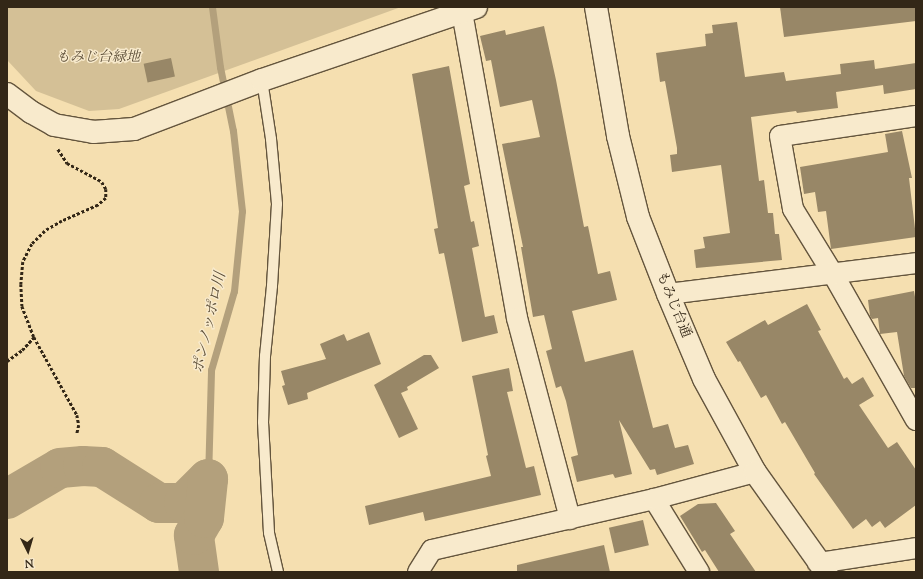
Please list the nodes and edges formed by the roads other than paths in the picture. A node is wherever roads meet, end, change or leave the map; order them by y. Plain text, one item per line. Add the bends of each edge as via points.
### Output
1 (596, 7) edge
2 (469, 10) edge
3 (253, 83) junction
4 (7, 94) edge
5 (916, 116) edge
6 (916, 263) edge
7 (833, 274) junction
8 (668, 294) junction
9 (914, 414) edge
10 (755, 472) junction
11 (654, 499) junction
12 (570, 519) junction
13 (916, 548) edge
14 (822, 568) edge
15 (278, 572) edge
16 (418, 572) edge
17 (699, 572) edge

1 - 8 street, もみじ台通 via 618,136 638,217
2 - 3 street
2 - 12 street via 517,318
3 - 4 street via 134,129 93,132 54,125
3 - 15 lane via 271,139 277,204 262,422 269,533
5 - 7 street via 780,136 793,208
6 - 7 street
7 - 8 street
7 - 9 street
8 - 10 street, もみじ台通 via 704,379
10 - 11 street
10 - 14 street, もみじ台通
11 - 12 street
11 - 17 street
12 - 16 street via 432,550
13 - 14 street

